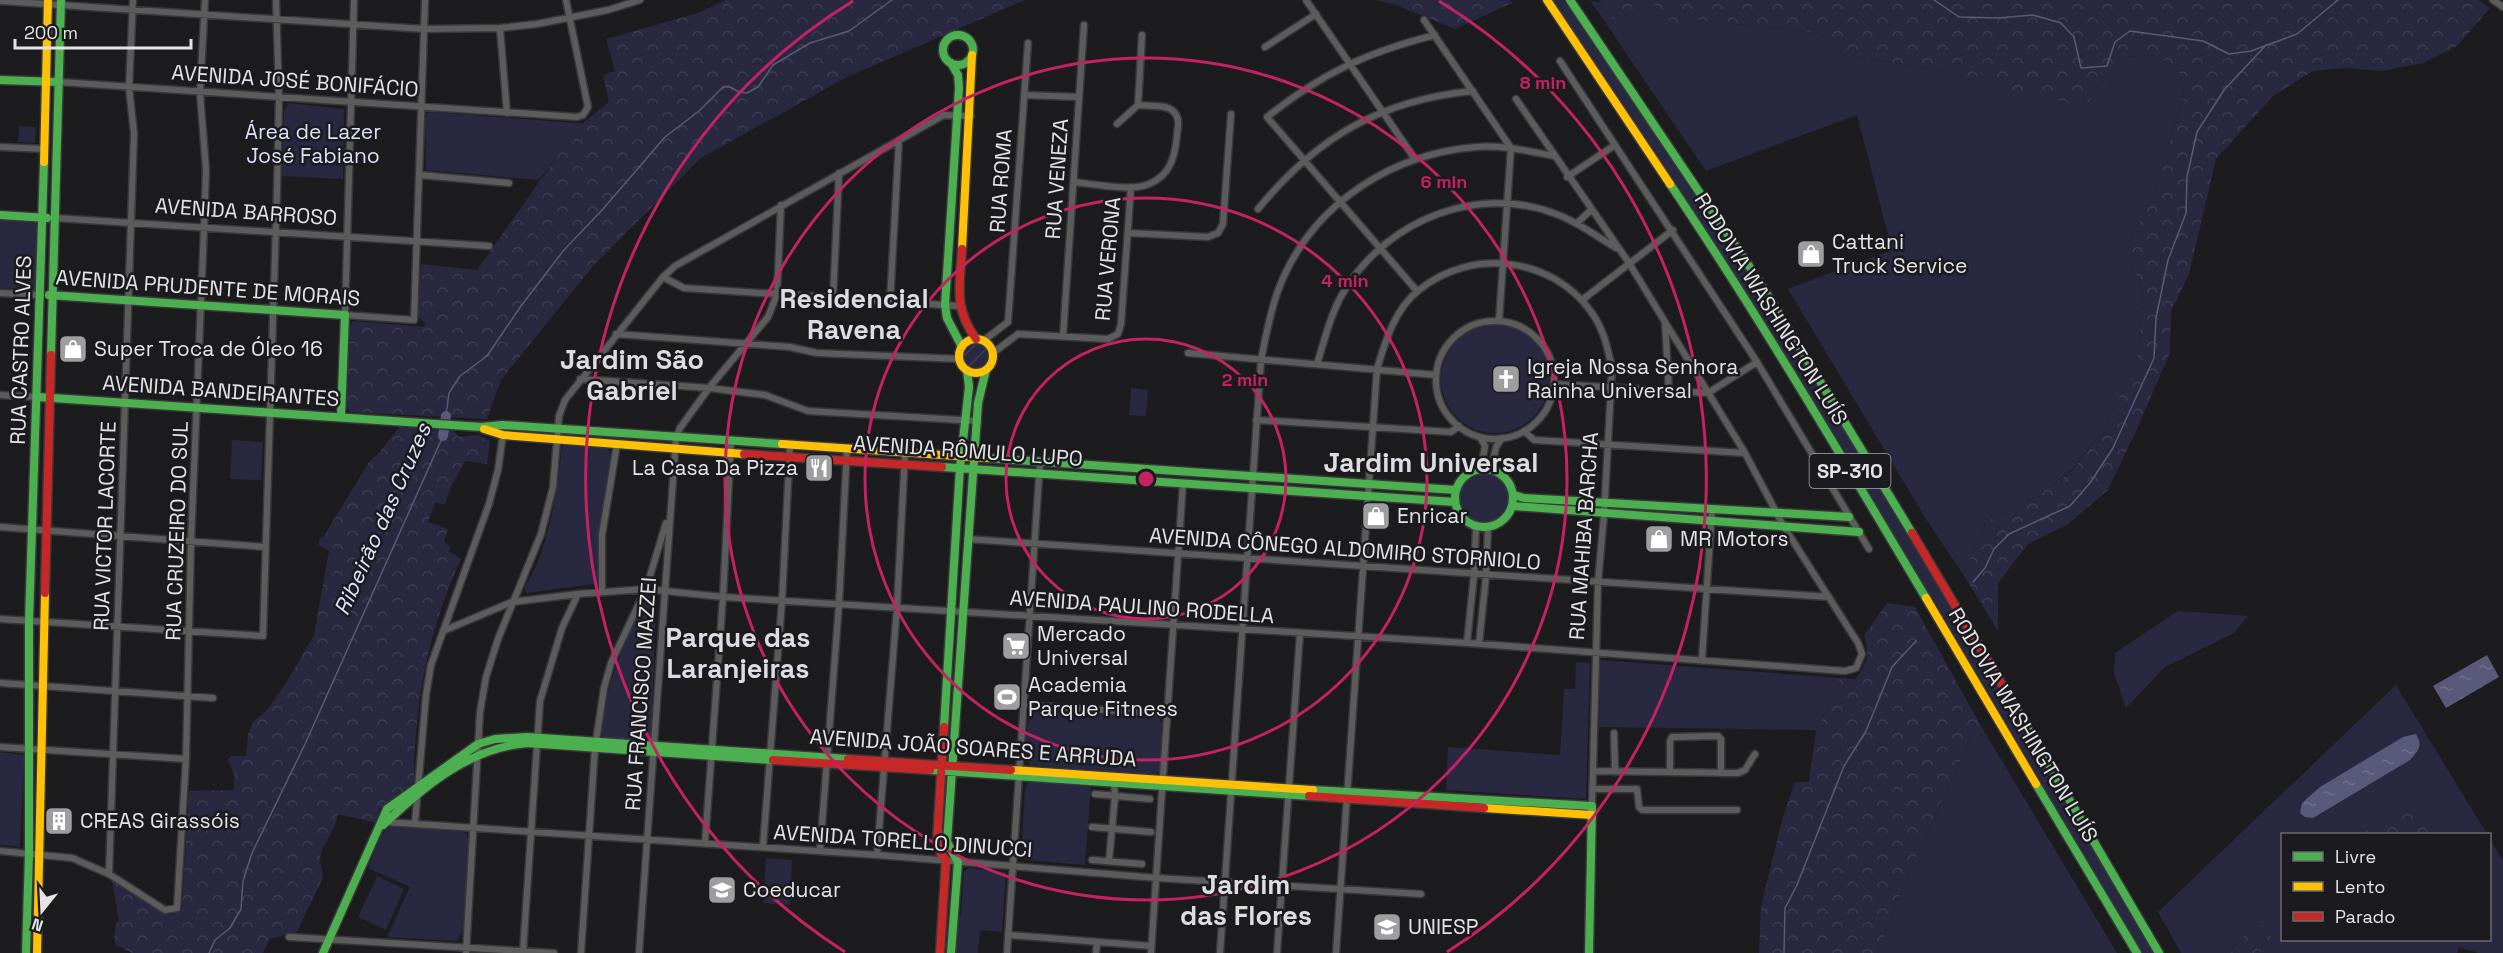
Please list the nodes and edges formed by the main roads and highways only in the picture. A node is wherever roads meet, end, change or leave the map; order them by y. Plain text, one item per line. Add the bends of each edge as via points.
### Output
1 (1547, 0) edge
2 (1570, 0) edge
3 (48, 2) edge
4 (61, 2) edge
5 (972, 55) junction
6 (951, 63) junction
7 (0, 80) edge
8 (47, 82) junction
9 (59, 82) junction
10 (0, 215) edge
11 (43, 217) junction
12 (55, 218) junction
13 (41, 295) junction
14 (52, 295) junction
15 (980, 340) junction
16 (962, 347) junction
17 (967, 370) junction
18 (986, 370) junction
19 (38, 397) junction
20 (51, 398) junction
21 (341, 406) junction
22 (329, 417) junction
23 (341, 417) junction
24 (439, 424) joint
25 (481, 427) junction
26 (961, 456) junction
27 (974, 457) junction
28 (960, 467) junction
29 (973, 468) junction
30 (1456, 490) junction
31 (1514, 495) junction
32 (1455, 502) junction
33 (1513, 506) junction
34 (1849, 517) road end
35 (1859, 532) road end
36 (956, 611) junction
37 (478, 749) junction
38 (946, 768) junction
39 (1592, 810) joint
40 (383, 824) junction
41 (26, 953) edge
42 (37, 953) edge
43 (323, 953) edge
44 (940, 953) edge
45 (951, 953) edge
46 (1589, 953) edge
47 (2138, 953) edge
48 (2159, 953) edge

1 - 47 main road, RODOVIA WASHINGTON LUÍS / SP-310 via 1786,362
2 - 48 main road, RODOVIA WASHINGTON LUÍS / SP-310 via 1796,341
3 - 8 main road, RUA CASTRO ALVES
4 - 9 main road, RUA CASTRO ALVES
5 - 6 main road via 963,64
5 - 6 main road via 969,39 953,36 943,48
5 - 15 main road via 959,306 965,324
6 - 16 main road via 959,84 945,305 947,318
7 - 8 main road, AVENIDA JOSÉ BONIFÁCIO
8 - 9 main road, AVENIDA JOSÉ BONIFÁCIO
8 - 11 main road, RUA CASTRO ALVES
9 - 12 main road, RUA CASTRO ALVES
10 - 11 main road, AVENIDA BARROSO
11 - 12 main road, AVENIDA BARROSO
11 - 13 main road, RUA CASTRO ALVES
12 - 14 main road, RUA CASTRO ALVES
13 - 14 main road, AVENIDA PRUDENTE DE MORAIS
13 - 19 main road, RUA CASTRO ALVES
14 - 20 main road, RUA CASTRO ALVES
14 - 21 main road, AVENIDA PRUDENTE DE MORAIS via 345,315
15 - 16 main road
15 - 18 main road via 993,353
16 - 17 main road via 960,359
17 - 18 main road
17 - 26 main road via 969,387
18 - 27 main road via 978,403
19 - 20 main road, AVENIDA BANDEIRANTES
19 - 41 main road, RUA CASTRO ALVES via 28,621
20 - 22 main road, AVENIDA BANDEIRANTES
20 - 42 main road, RUA CASTRO ALVES
21 - 22 main road
21 - 23 main road
22 - 23 main road, AVENIDA BANDEIRANTES
23 - 24 main road, AVENIDA BANDEIRANTES
24 - 25 main road, AVENIDA RÔMULO LUPO
25 - 26 main road, AVENIDA RÔMULO LUPO via 503,425
25 - 28 main road, AVENIDA RÔMULO LUPO via 503,435 558,440
26 - 27 main road, AVENIDA RÔMULO LUPO
26 - 28 main road
27 - 29 main road
27 - 30 main road, AVENIDA RÔMULO LUPO
28 - 29 main road, AVENIDA RÔMULO LUPO
28 - 36 main road
29 - 32 main road, AVENIDA RÔMULO LUPO
29 - 36 main road
30 - 31 main road via 1465,476 1481,469 1506,479
30 - 32 main road
31 - 33 main road
31 - 34 main road
32 - 33 main road via 1462,518 1488,528 1504,521
33 - 35 main road
36 - 38 main road
37 - 38 main road, AVENIDA JOÃO SOARES E ARRUDA via 511,737
37 - 40 main road, AVENIDA JOÃO SOARES E ARRUDA
37 - 40 main road, AVENIDA JOÃO SOARES E ARRUDA via 419,784 387,809
38 - 39 main road, AVENIDA JOÃO SOARES E ARRUDA
38 - 44 main road via 937,841 946,860
38 - 45 main road via 947,842 958,861
39 - 46 main road, RUA MAHIBA BARCHA
40 - 43 main road

